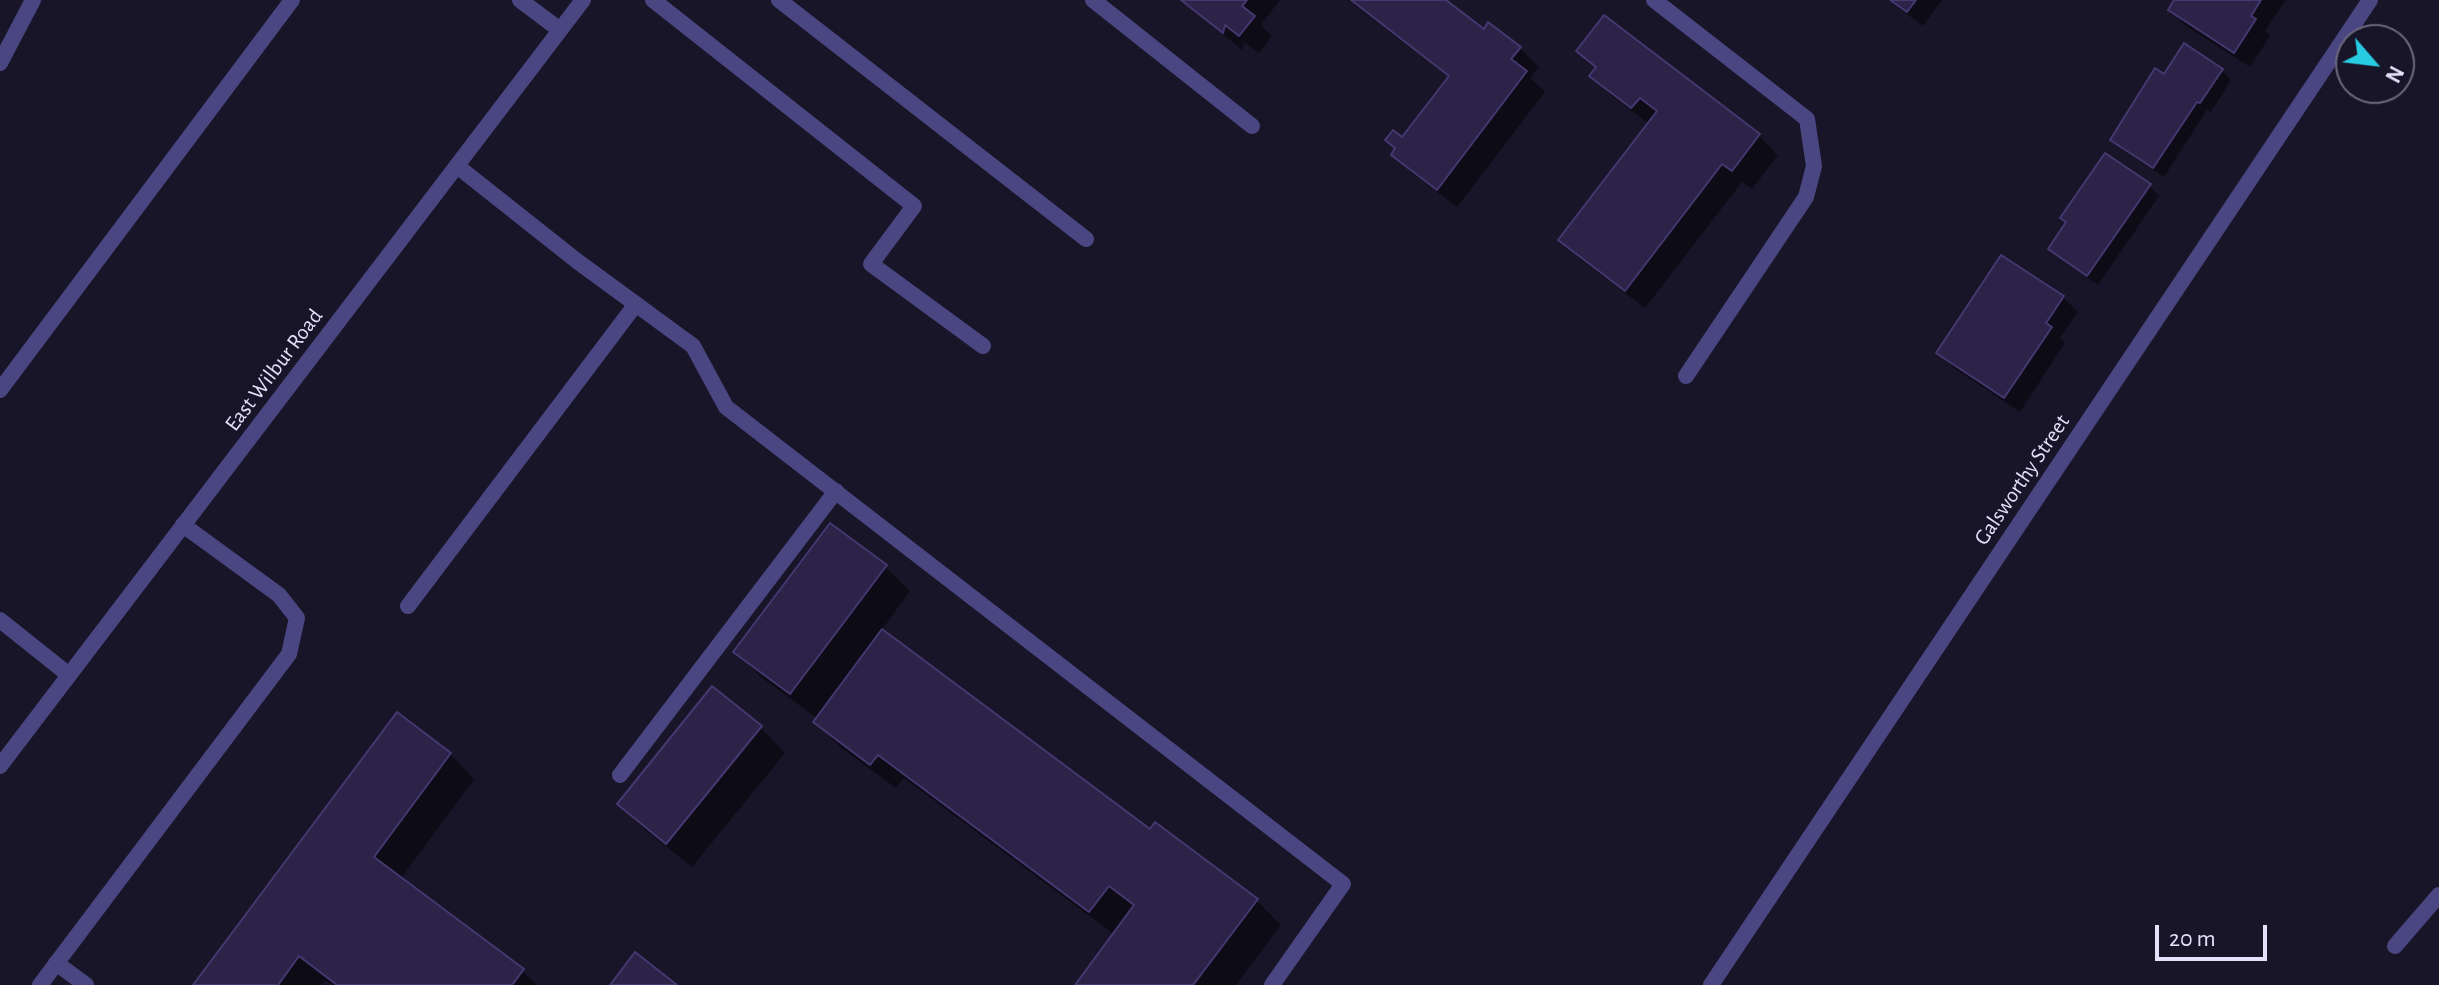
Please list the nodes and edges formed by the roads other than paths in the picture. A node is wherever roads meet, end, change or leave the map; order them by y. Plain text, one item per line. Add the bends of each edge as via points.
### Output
1 (33, 0) edge
2 (292, 0) edge
3 (520, 0) edge
4 (583, 0) edge
5 (653, 0) edge
6 (779, 0) edge
7 (1093, 0) edge
8 (1654, 0) edge
9 (2370, 0) edge
10 (560, 30) junction
11 (0, 63) edge
12 (1252, 126) dead end
13 (457, 166) junction
14 (1086, 239) dead end
15 (636, 304) junction
16 (983, 346) dead end
17 (1686, 376) dead end
18 (0, 390) edge
19 (836, 491) junction
20 (183, 525) junction
21 (408, 606) dead end
22 (0, 620) edge
23 (69, 675) junction
24 (0, 766) edge
25 (620, 775) dead end
26 (2439, 895) edge
27 (2395, 946) dead end
28 (56, 963) junction
29 (40, 985) edge
30 (86, 985) edge
31 (1272, 985) edge
32 (1711, 985) edge

1 - 11 street
2 - 18 street
3 - 10 street
4 - 10 street, East Wilbur Road
5 - 16 street via 914,206 871,264
6 - 14 street
7 - 12 street
8 - 17 street via 1807,119 1814,166 1806,197
9 - 32 street, Galsworthy Street
10 - 13 street, East Wilbur Road
13 - 15 street
13 - 20 street, East Wilbur Road
15 - 19 street via 693,346 726,407
15 - 21 street
19 - 25 street
19 - 31 street via 1343,884
20 - 23 street, East Wilbur Road
20 - 28 street via 279,595 297,618 289,654
22 - 23 street
23 - 24 street, East Wilbur Road
26 - 27 street
28 - 29 street
28 - 30 street

